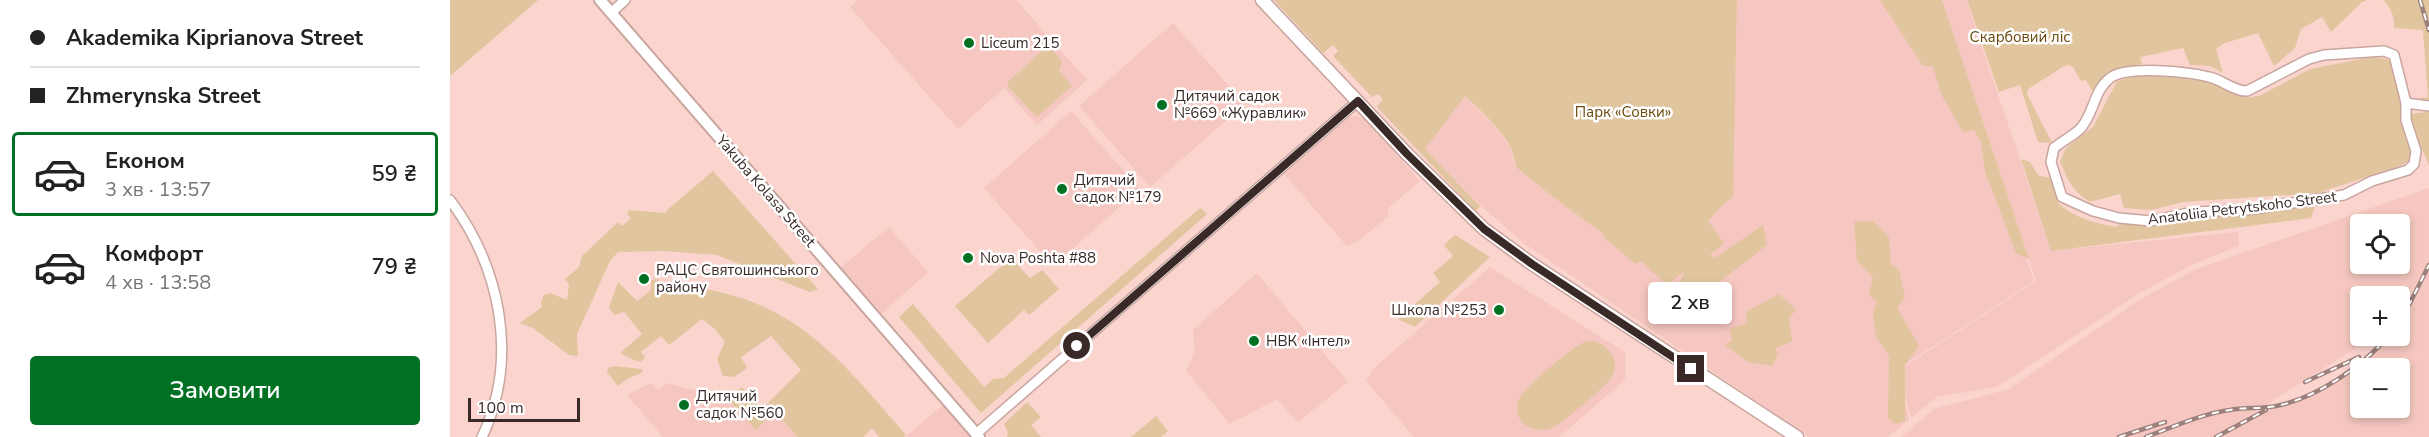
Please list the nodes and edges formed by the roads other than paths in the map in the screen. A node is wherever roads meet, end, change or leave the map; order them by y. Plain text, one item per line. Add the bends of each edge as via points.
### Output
1 (600, 0) edge
2 (625, 0) edge
3 (1262, 0) edge
4 (611, 13) junction
5 (1358, 101) junction
6 (2406, 103) junction
7 (2429, 106) edge
8 (450, 200) edge
9 (978, 435) edge
10 (482, 437) edge
11 (1797, 437) edge

1 - 4 street, Yakuba Kolasa Street
2 - 4 street
3 - 5 main road
4 - 9 street, Yakuba Kolasa Street
5 - 9 street
5 - 11 main road via 1484,229
6 - 6 street, Anatoliia Petrytskoho Street via 2406,120 2416,151 2414,164 2408,170 2344,195 2138,221 2093,211 2062,197 2051,162 2054,148 2080,129 2096,94 2110,78 2146,69 2211,77 2247,91 2309,59 2389,52 2394,55
6 - 7 street
8 - 10 street via 473,234 498,306 502,364

